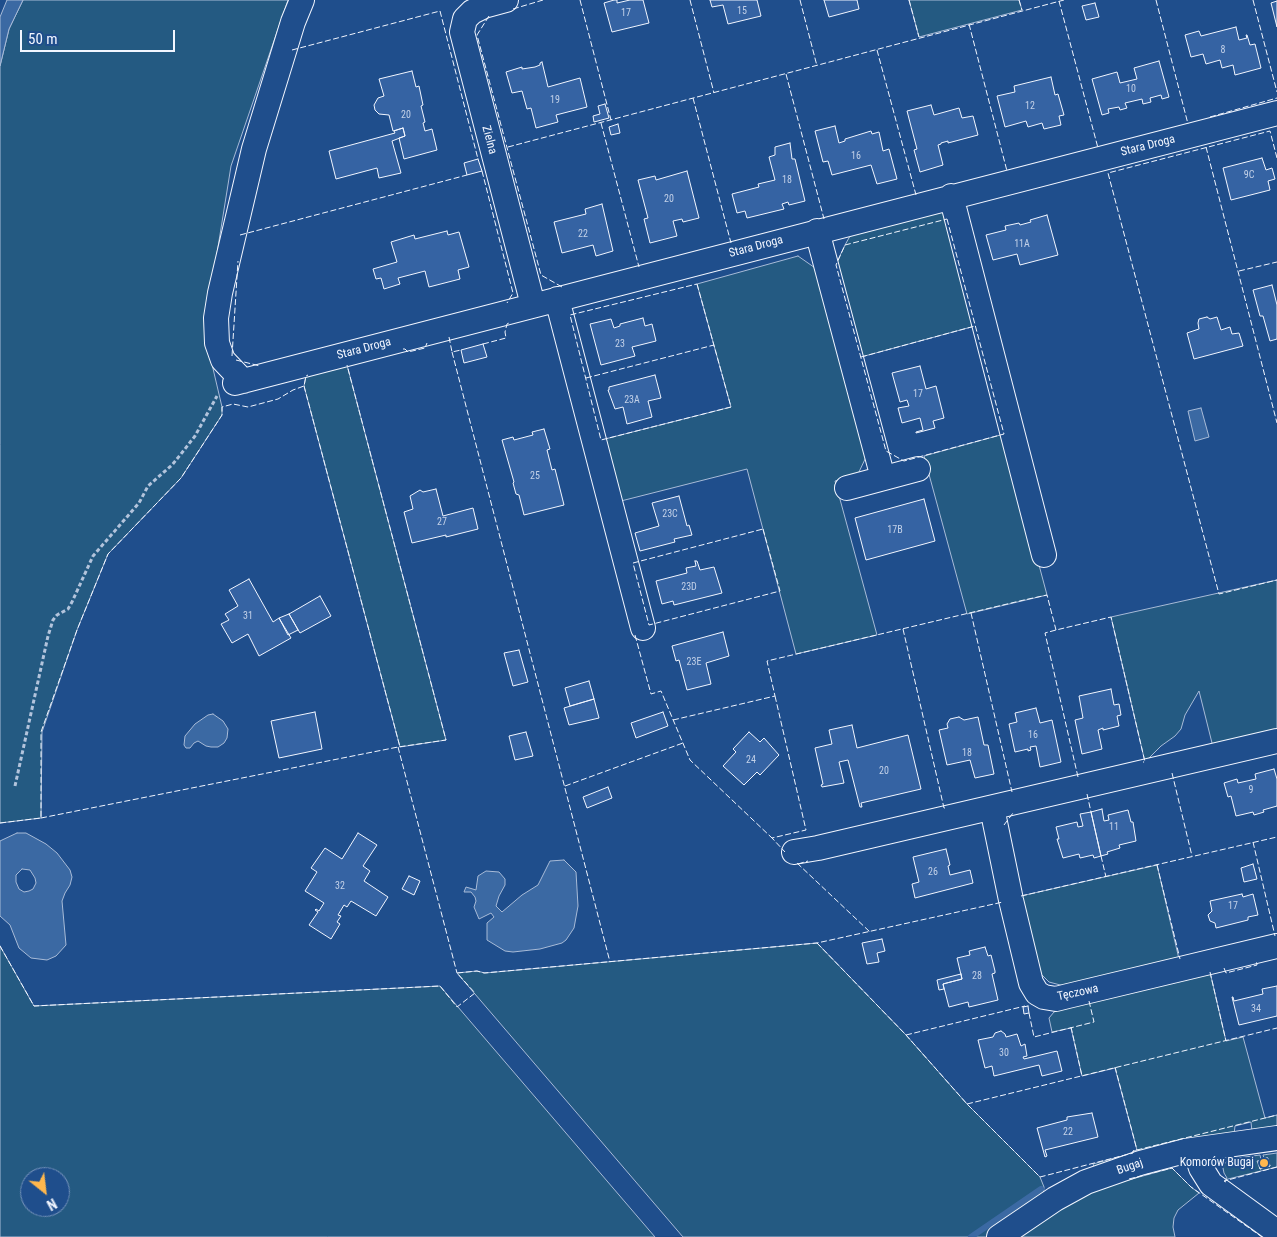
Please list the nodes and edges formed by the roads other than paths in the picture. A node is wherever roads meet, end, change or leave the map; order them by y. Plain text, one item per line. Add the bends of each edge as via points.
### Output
1 (302, 0) edge
2 (506, 0) edge
3 (1276, 118) edge
4 (951, 196) junction
5 (817, 231) junction
6 (557, 299) junction
7 (533, 305) junction
8 (918, 468) dead end
9 (883, 478) junction
10 (847, 488) dead end
11 (1044, 555) dead end
12 (642, 628) dead end
13 (1277, 741) edge
14 (992, 808) junction
15 (794, 852) dead end
16 (1277, 946) edge
17 (1277, 1138) edge
18 (1195, 1150) junction
19 (1277, 1232) edge
20 (999, 1237) edge

1 - 7 street, Stara Droga via 254,148 220,293 217,342 223,360 237,379
2 - 7 street, Zielna via 472,12 465,19 462,32
3 - 4 street, Stara Droga
4 - 5 street, Stara Droga
4 - 11 street
5 - 6 street, Stara Droga
5 - 9 street
6 - 7 street, Stara Droga
6 - 12 street
8 - 9 street
9 - 10 street
13 - 14 street
14 - 15 street
14 - 16 street, Tęczowa via 1031,983 1034,990 1044,997 1062,998
17 - 18 street, Bugaj
18 - 19 street via 1211,1184
18 - 20 street, Bugaj via 1140,1163 1086,1182

